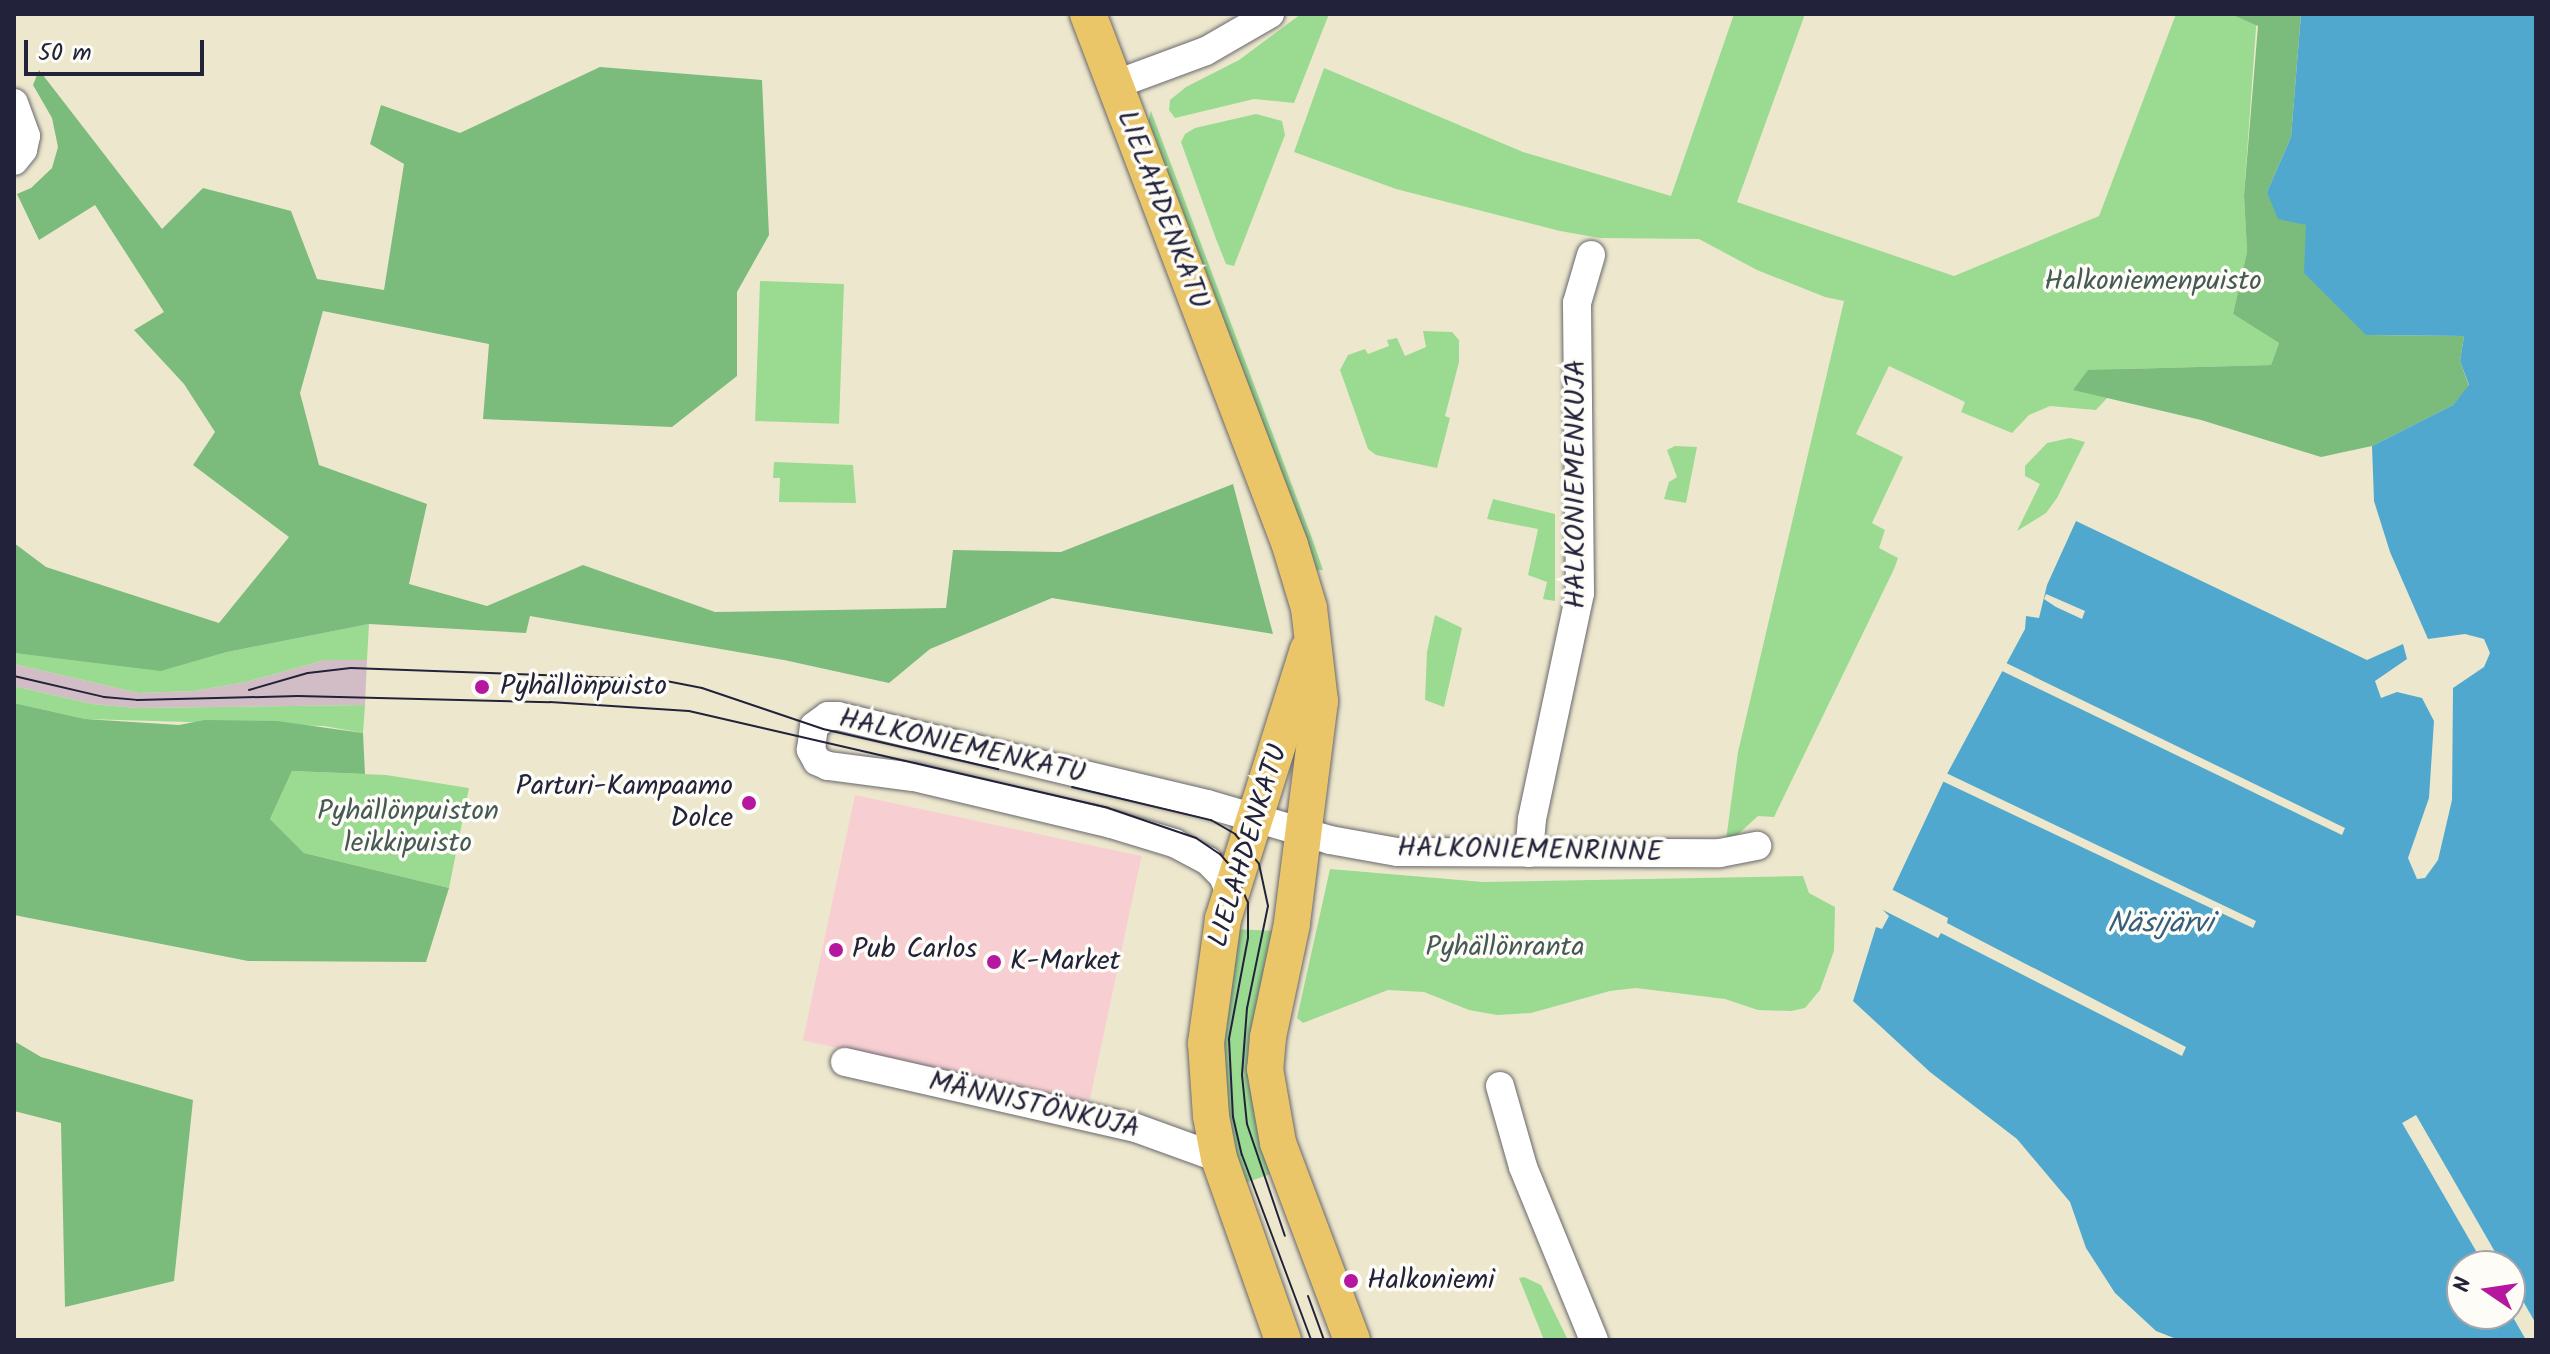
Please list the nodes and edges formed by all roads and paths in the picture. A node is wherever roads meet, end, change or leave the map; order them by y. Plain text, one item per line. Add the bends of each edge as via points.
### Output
1 (1088, 14) edge
2 (1270, 14) edge
3 (1114, 85) junction
4 (14, 103) edge
5 (14, 161) edge
6 (1591, 255) dead end
7 (1313, 633) junction
8 (1256, 818) junction
9 (1305, 833) junction
10 (1757, 846) dead end
11 (1529, 853) junction
12 (1231, 896) junction
13 (845, 1062) dead end
14 (1500, 1086) dead end
15 (1219, 1158) junction
16 (1283, 1340) edge
17 (1352, 1340) edge
18 (1594, 1340) edge

1 - 3 main road, LIELAHDENKATU
2 - 3 street via 1206,51
3 - 7 main road, LIELAHDENKATU via 1290,545
4 - 5 street via 26,136
6 - 11 street, HALKONIEMENKUJA via 1577,303 1580,593
7 - 8 main road, LIELAHDENKATU
7 - 9 main road, LIELAHDENKATU via 1320,701
8 - 9 street, HALKONIEMENKATU
8 - 12 main road, LIELAHDENKATU
8 - 12 street, HALKONIEMENKATU via 838,716 814,726 811,750 828,766 913,777 1174,843 1208,861 1223,876
9 - 11 street, HALKONIEMENRINNE via 1397,852
9 - 17 main road, LIELAHDENKATU via 1268,1037 1268,1101 1282,1155
10 - 11 street, HALKONIEMENRINNE via 1720,853
12 - 15 main road, LIELAHDENKATU via 1215,959 1206,1043
13 - 15 street, MÄNNISTÖNKUJA via 1136,1128
14 - 18 street via 1523,1167
15 - 16 main road, LIELAHDENKATU

